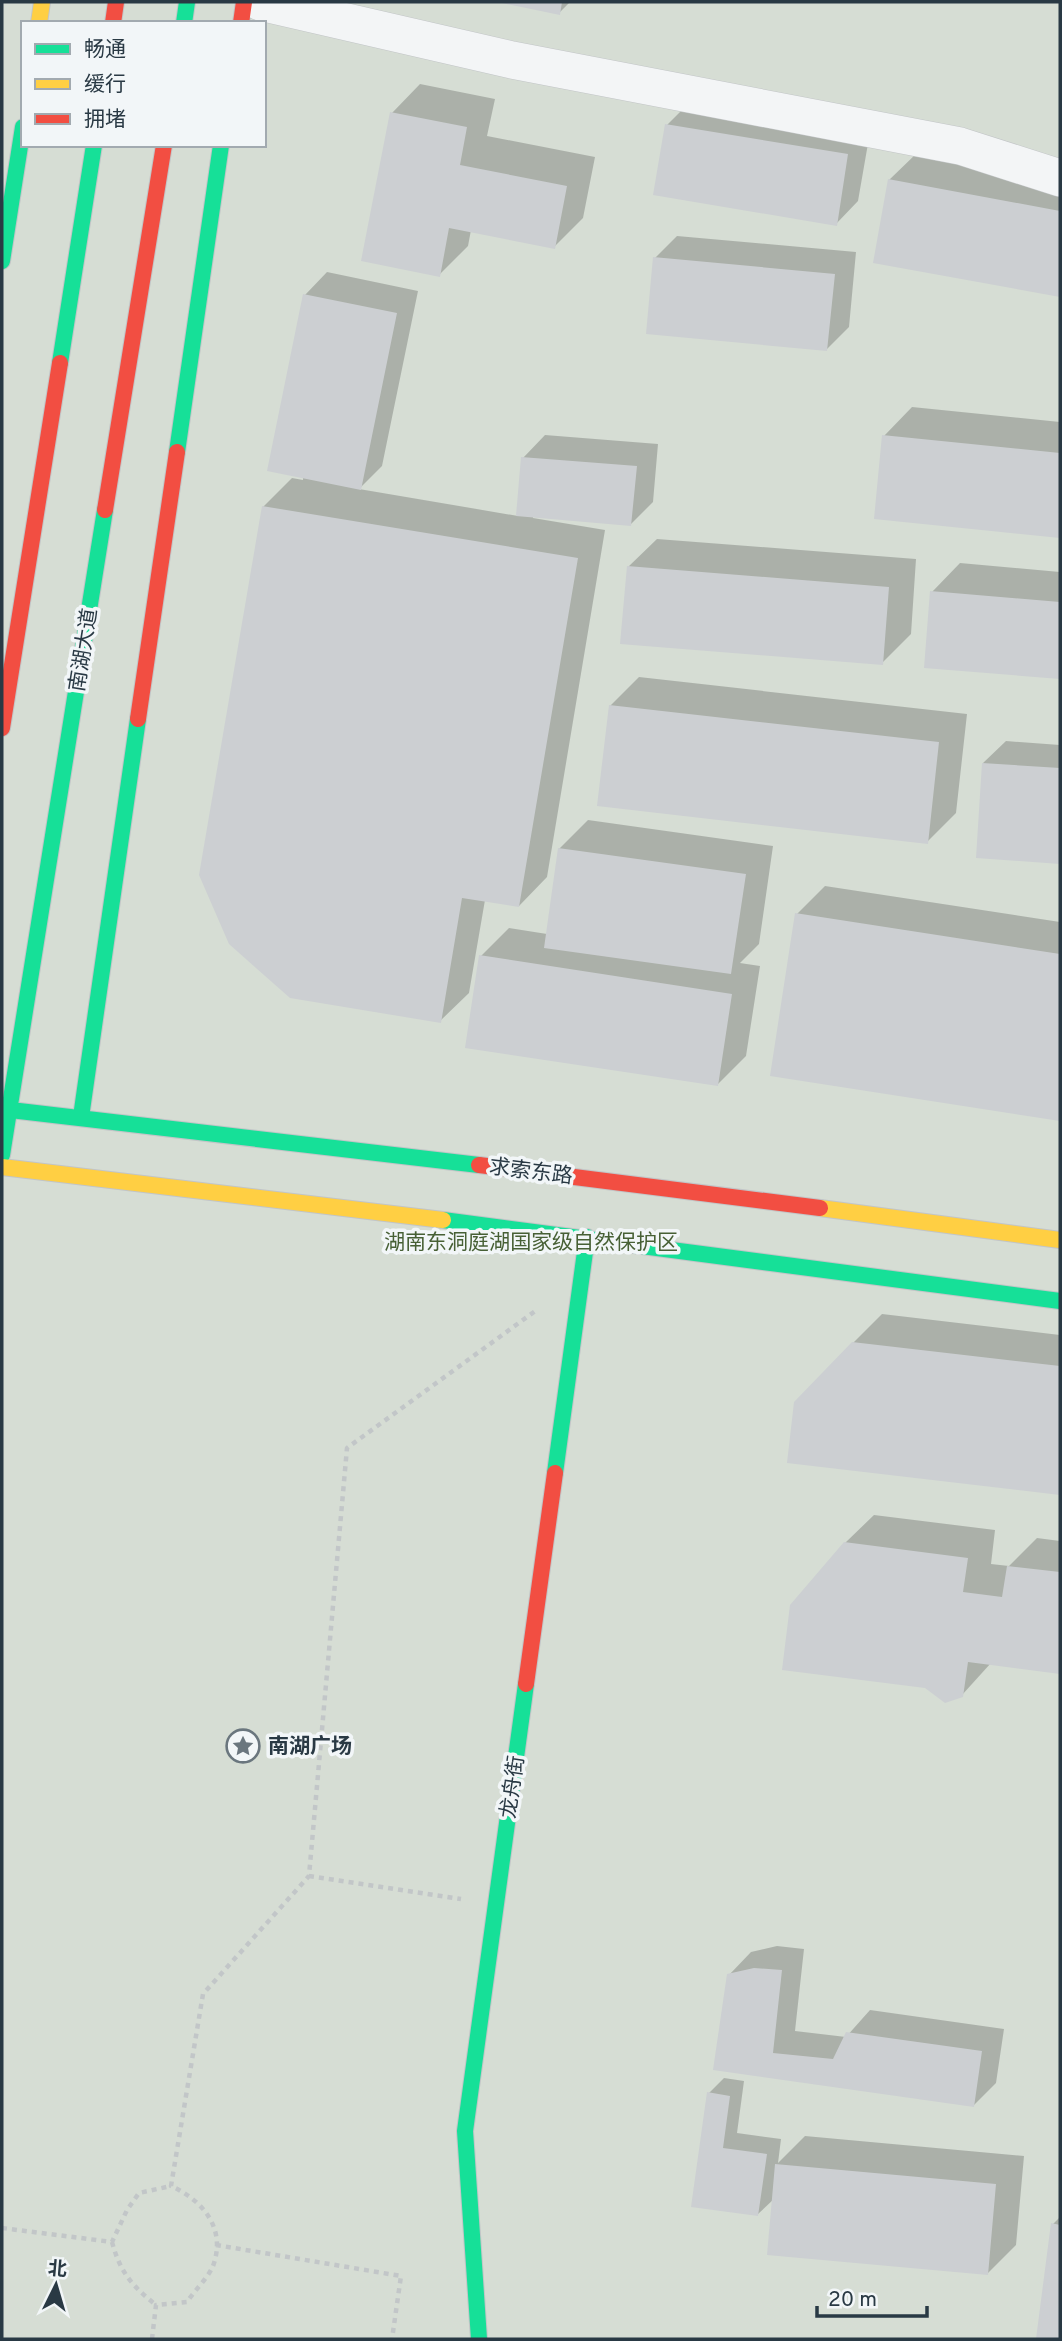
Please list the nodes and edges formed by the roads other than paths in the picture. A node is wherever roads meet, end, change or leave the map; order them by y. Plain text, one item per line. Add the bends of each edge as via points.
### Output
1 (43, 2) edge
2 (110, 2) edge
3 (116, 2) edge
4 (187, 2) edge
5 (244, 2) edge
6 (260, 2) edge
7 (39, 21) edge
8 (98, 21) edge
9 (113, 21) edge
10 (184, 21) edge
11 (241, 21) edge
12 (94, 147) edge
13 (164, 147) edge
14 (221, 147) edge
15 (21, 148) edge
16 (1060, 178) edge
17 (2, 261) edge
18 (2, 728) edge
19 (6, 1109) edge
20 (81, 1118) junction
21 (2, 1155) edge
22 (2, 1167) edge
23 (587, 1237) junction
24 (1060, 1240) edge
25 (1060, 1301) edge
26 (479, 2339) edge

1 - 7 main road
2 - 8 main road
3 - 9 main road
4 - 10 main road
5 - 11 main road
6 - 16 street via 512,60 960,146
12 - 18 main road
13 - 19 main road, 南湖大道
14 - 20 main road
15 - 17 main road
19 - 20 main road, 求索东路
19 - 21 main road, 南湖大道
20 - 24 main road, 求索东路 via 618,1181
22 - 23 main road
23 - 25 main road
23 - 26 main road, 龙舟街 via 465,2131

